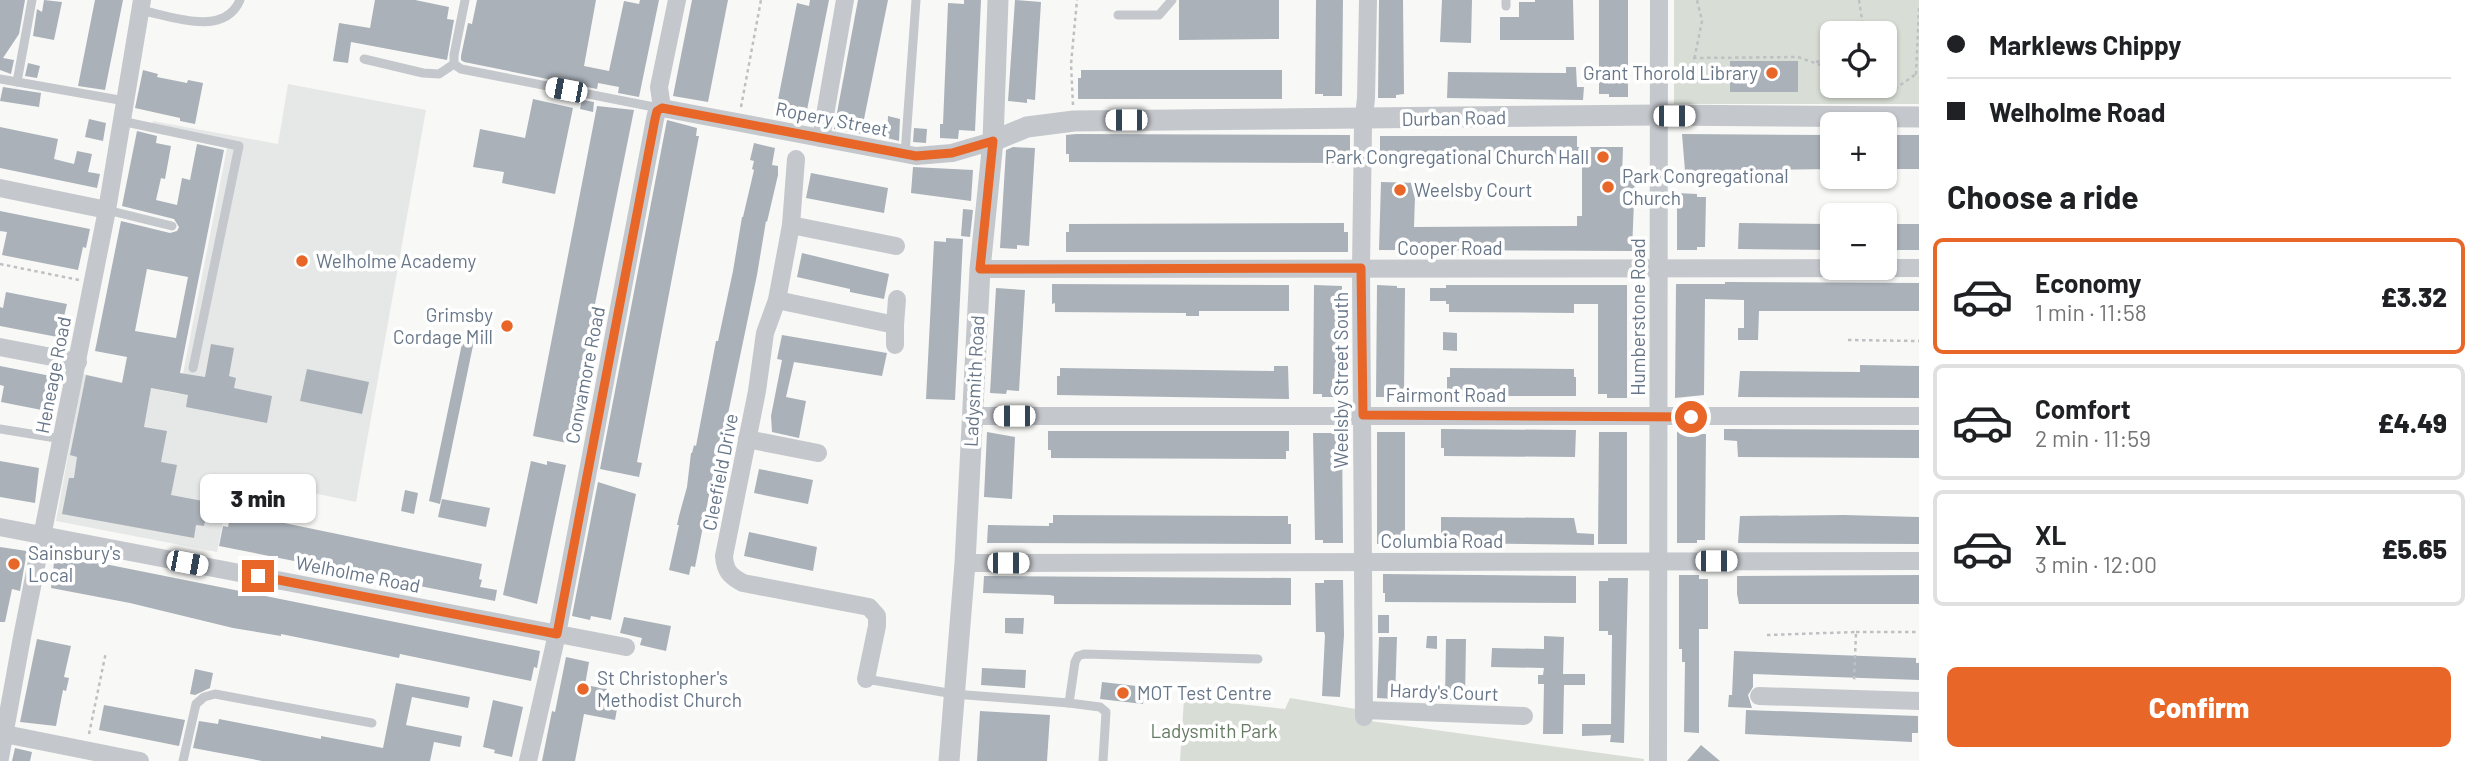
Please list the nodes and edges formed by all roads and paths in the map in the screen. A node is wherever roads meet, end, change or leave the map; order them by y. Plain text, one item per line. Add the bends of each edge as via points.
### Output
1 (32, 0) edge
2 (240, 0) edge
3 (465, 0) edge
4 (677, 0) edge
5 (761, 0) edge
6 (845, 0) edge
7 (916, 0) edge
8 (998, 0) edge
9 (1077, 0) edge
10 (1172, 0) edge
11 (1368, 0) edge
12 (1659, 0) edge
13 (1696, 0) edge
14 (1859, 0) edge
15 (141, 5) edge
16 (1919, 8) edge
17 (1118, 15) dead end
18 (1863, 19) edge
19 (1693, 58) junction
20 (364, 59) dead end
21 (1820, 61) edge
22 (1813, 63) junction
23 (454, 64) junction
24 (1820, 65) edge
25 (1658, 74) junction
26 (1918, 76) edge
27 (0, 79) edge
28 (16, 82) junction
29 (1897, 88) edge
30 (125, 101) junction
31 (662, 108) junction
32 (1657, 116) junction
33 (1919, 117) edge
34 (1364, 120) junction
35 (121, 121) junction
36 (1074, 121) junction
37 (738, 122) junction
38 (821, 138) junction
39 (993, 141) junction
40 (905, 154) junction
41 (796, 159) dead end
42 (0, 188) edge
43 (107, 210) junction
44 (791, 225) junction
45 (172, 226) dead end
46 (896, 246) dead end
47 (0, 264) edge
48 (1361, 268) junction
49 (1919, 268) edge
50 (980, 269) junction
51 (1660, 269) junction
52 (93, 282) junction
53 (897, 299) dead end
54 (777, 300) junction
55 (895, 325) junction
56 (1849, 340) dead end
57 (1919, 341) edge
58 (895, 345) dead end
59 (0, 347) edge
60 (78, 362) junction
61 (193, 368) dead end
62 (1363, 415) junction
63 (973, 416) junction
64 (1919, 416) edge
65 (1659, 417) junction
66 (0, 429) edge
67 (62, 439) junction
68 (747, 439) junction
69 (818, 453) dead end
70 (0, 527) edge
71 (43, 536) junction
72 (1660, 561) junction
73 (1919, 561) edge
74 (965, 563) junction
75 (1363, 563) junction
76 (1856, 632) junction
77 (1919, 632) edge
78 (557, 634) junction
79 (1767, 635) dead end
80 (626, 647) dead end
81 (106, 652) dead end
82 (1258, 659) dead end
83 (866, 680) joint
84 (954, 694) junction
85 (1759, 696) dead end
86 (1854, 699) junction
87 (1919, 701) edge
88 (1069, 703) junction
89 (1364, 714) joint
90 (1524, 716) dead end
91 (372, 723) dead end
92 (3, 733) edge
93 (86, 751) junction
94 (0, 758) edge
95 (140, 761) edge
96 (184, 761) edge
97 (528, 761) edge
98 (949, 761) edge
99 (1103, 761) edge
100 (1658, 761) edge

1 - 28 lane
2 - 15 lane via 228,16 205,22
3 - 23 lane
4 - 31 street, Convamore Road via 659,87
5 - 37 path
6 - 38 street
7 - 40 lane
8 - 39 street, Ladysmith Road
9 - 36 path via 1071,64
10 - 17 lane via 1159,15
11 - 34 street, Weelsby Street South
12 - 25 street, Humberstone Road
13 - 19 path via 1702,21
14 - 18 path
15 - 30 street, Heneage Road
16 - 26 path
19 - 22 path via 1798,57
19 - 25 path via 1691,75
20 - 23 lane via 439,74
21 - 22 path
22 - 24 path
23 - 31 lane via 495,77
25 - 32 street, Humberstone Road
26 - 29 path
27 - 28 lane
28 - 30 lane
30 - 35 street, Heneage Road
31 - 37 street, Ropery Street
31 - 78 street, Convamore Road via 655,119
32 - 33 street, Durban Road
32 - 34 street, Durban Road
32 - 51 street, Humberstone Road
34 - 36 street, Durban Road
34 - 48 street, Weelsby Street South
35 - 43 street, Heneage Road
35 - 61 lane via 239,146
36 - 39 street, Durban Road via 1027,127
37 - 38 street, Ropery Street
38 - 40 street, Ropery Street
39 - 40 street, Ropery Street via 952,153
39 - 50 street, Ladysmith Road
41 - 44 street, Cleefield Drive
42 - 43 street
43 - 45 lane
43 - 52 street, Heneage Road
44 - 46 street
44 - 54 street, Cleefield Drive
47 - 52 path
48 - 50 street, Cooper Road
48 - 51 street, Cooper Road
48 - 62 street, Weelsby Street South
49 - 51 street, Cooper Road
50 - 63 street, Ladysmith Road
51 - 65 street, Humberstone Road
52 - 60 street, Heneage Road
53 - 55 street
54 - 55 street
54 - 68 street, Cleefield Drive via 765,333
55 - 58 street
56 - 57 path
59 - 60 street
60 - 67 street, Heneage Road
62 - 63 street, Fairmont Road
62 - 65 street, Fairmont Road
62 - 75 street, Weelsby Street South
63 - 74 street, Ladysmith Road
64 - 65 street, Fairmont Road
65 - 72 street, Humberstone Road
66 - 67 lane
67 - 71 street, Heneage Road
68 - 69 street
68 - 83 street, Cleefield Drive via 724,556 730,576 743,583 869,607 877,616 877,626
70 - 71 street, Welholme Road
71 - 78 street, Welholme Road
71 - 92 street, Heneage Road
72 - 73 street, Columbia Road
72 - 75 street, Columbia Road
72 - 100 street, Humberstone Road
74 - 75 street, Columbia Road
74 - 84 street, Ladysmith Road
75 - 89 street, Weelsby Street South
76 - 77 path
76 - 79 path
76 - 86 path
78 - 80 street, Welholme Road
78 - 97 street, Convamore Road
81 - 93 path
82 - 88 lane via 1084,654 1075,662
83 - 84 lane
84 - 88 lane
84 - 98 street, Ladysmith Road
85 - 86 street
86 - 87 street
88 - 99 lane via 1105,710
89 - 90 street, Hardy's Court
91 - 96 lane via 215,694 197,705
92 - 93 street
92 - 94 street, Heneage Road
93 - 95 street

